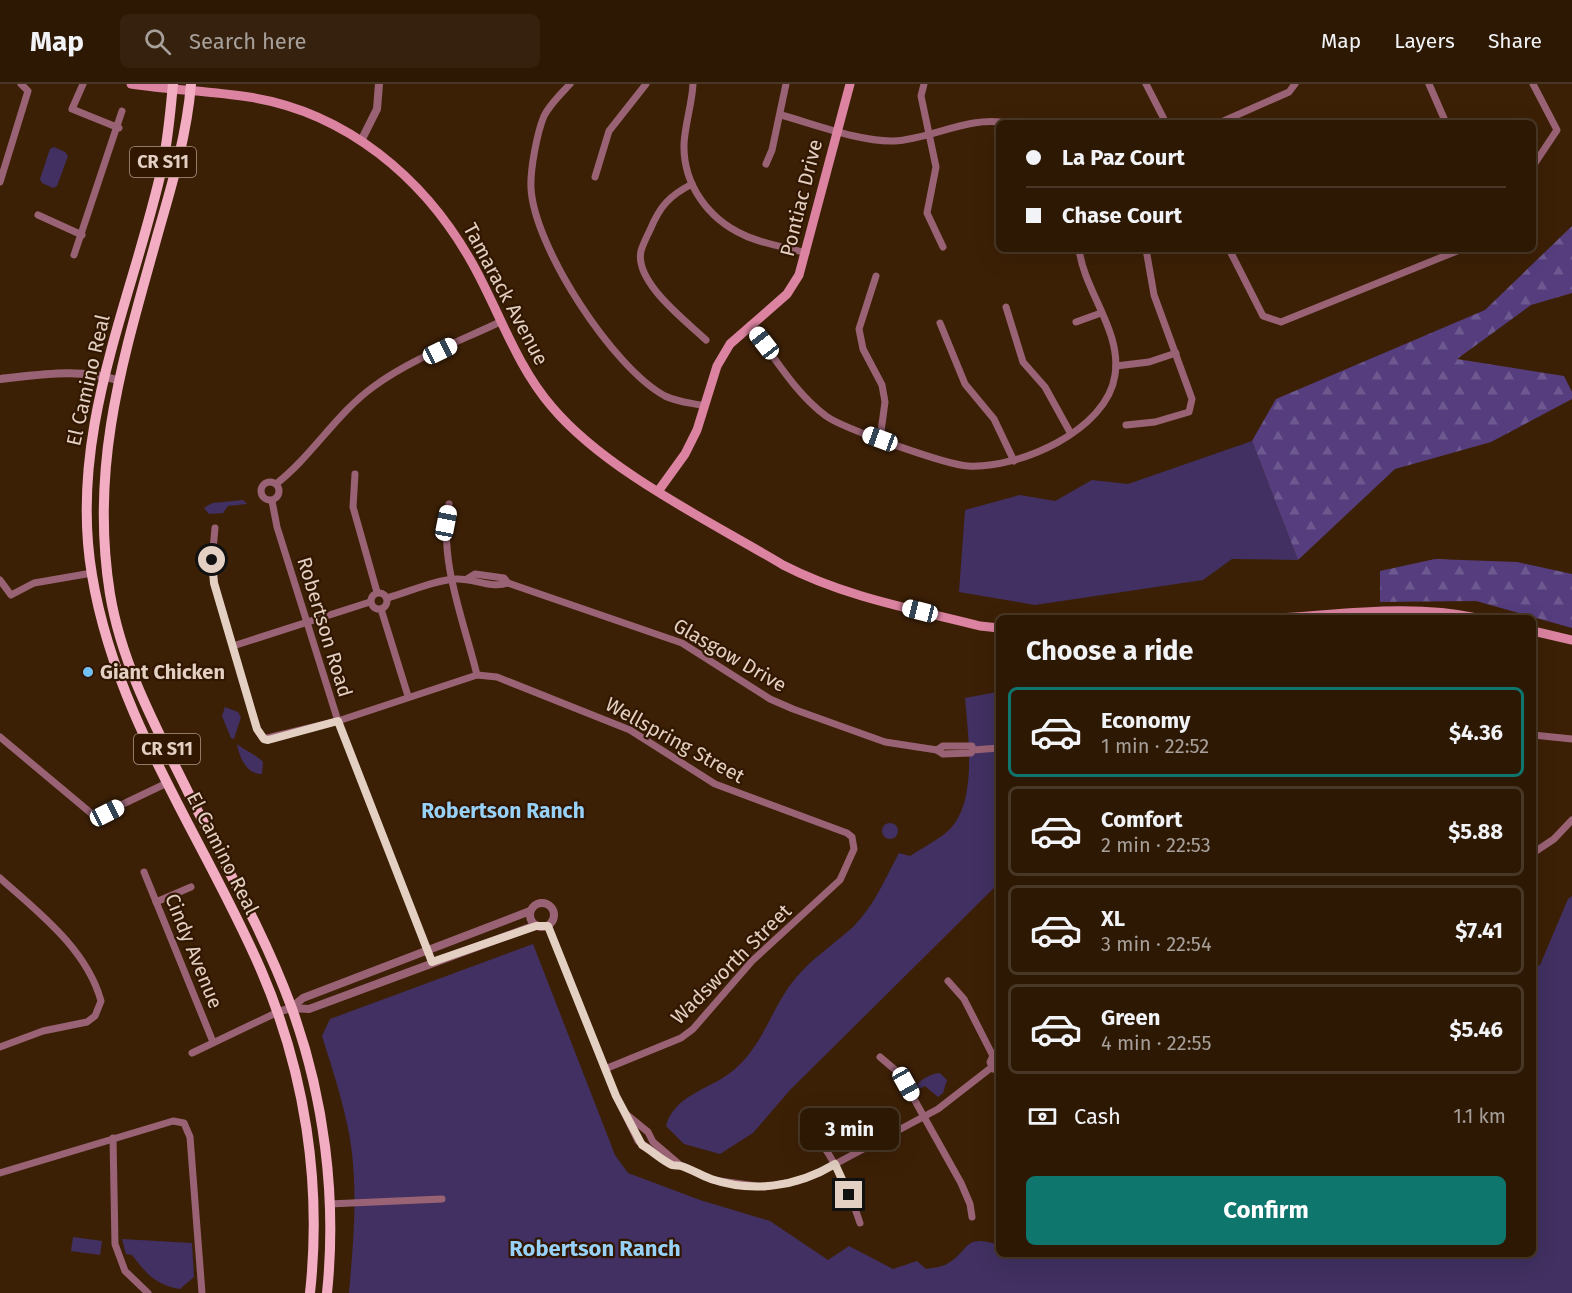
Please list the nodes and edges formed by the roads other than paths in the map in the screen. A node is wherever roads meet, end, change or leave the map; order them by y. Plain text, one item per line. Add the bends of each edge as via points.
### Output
1 (21, 84) edge
2 (83, 84) edge
3 (131, 84) edge
4 (380, 84) edge
5 (570, 84) edge
6 (646, 84) edge
7 (693, 84) edge
8 (786, 84) edge
9 (850, 84) edge
10 (924, 84) edge
11 (1146, 84) edge
12 (1295, 84) edge
13 (1430, 84) edge
14 (1533, 84) edge
15 (173, 86) edge
16 (190, 88) edge
17 (122, 111) dead end
18 (781, 115) junction
19 (1164, 120) edge
20 (1226, 120) edge
21 (1445, 120) edge
22 (996, 122) edge
23 (119, 129) junction
24 (837, 130) junction
25 (930, 134) junction
26 (361, 141) junction
27 (1536, 162) edge
28 (766, 164) dead end
29 (2, 171) edge
30 (595, 177) dead end
31 (0, 182) edge
32 (692, 184) junction
33 (38, 215) dead end
34 (82, 235) junction
35 (943, 246) dead end
36 (1080, 252) edge
37 (1147, 252) edge
38 (1231, 252) edge
39 (1455, 252) edge
40 (806, 253) junction
41 (74, 255) dead end
42 (876, 276) dead end
43 (1006, 307) dead end
44 (1101, 313) junction
45 (500, 322) junction
46 (1076, 322) dead end
47 (940, 323) dead end
48 (750, 325) junction
49 (706, 340) dead end
50 (1176, 353) junction
51 (1116, 366) junction
52 (103, 376) junction
53 (0, 379) edge
54 (117, 380) junction
55 (705, 406) junction
56 (1126, 425) dead end
57 (1071, 434) junction
58 (880, 439) junction
59 (1014, 461) junction
60 (354, 474) dead end
61 (276, 484) junction
62 (659, 490) junction
63 (272, 501) junction
64 (449, 504) dead end
65 (214, 528) dead end
66 (92, 573) junction
67 (453, 579) junction
68 (0, 580) edge
69 (377, 592) junction
70 (387, 598) junction
71 (370, 602) junction
72 (381, 609) junction
73 (1336, 615) edge
74 (1452, 615) edge
75 (306, 622) junction
76 (996, 628) edge
77 (1536, 632) edge
78 (1572, 640) edge
79 (233, 646) junction
80 (477, 675) junction
81 (408, 696) junction
82 (338, 721) junction
83 (1536, 735) edge
84 (0, 737) edge
85 (1572, 739) edge
86 (996, 748) edge
87 (167, 783) junction
88 (1572, 820) edge
89 (854, 849) joint
90 (1536, 851) edge
91 (144, 873) dead end
92 (0, 878) edge
93 (191, 887) dead end
94 (156, 902) junction
95 (530, 911) junction
96 (536, 926) junction
97 (548, 926) junction
98 (427, 949) junction
99 (432, 962) junction
100 (948, 981) dead end
101 (291, 1008) junction
102 (278, 1012) junction
103 (213, 1042) junction
104 (0, 1047) edge
105 (192, 1053) dead end
106 (996, 1056) edge
107 (880, 1057) dead end
108 (995, 1068) edge
109 (605, 1069) junction
110 (626, 1114) junction
111 (924, 1117) junction
112 (804, 1121) dead end
113 (113, 1138) junction
114 (651, 1144) junction
115 (835, 1164) junction
116 (0, 1173) edge
117 (442, 1199) dead end
118 (329, 1204) junction
119 (972, 1217) dead end
120 (860, 1223) dead end
121 (148, 1293) edge
122 (202, 1293) edge
123 (310, 1293) edge
124 (327, 1293) edge

1 - 29 street via 28,91
2 - 23 street via 72,109
3 - 15 main road, Tamarack Avenue
4 - 26 street via 377,109
5 - 55 street via 550,108 539,132 530,186 537,219 575,298 636,375 665,396
6 - 30 street via 609,131
7 - 32 street via 684,142
8 - 18 street
9 - 24 main road, Pontiac Drive
10 - 25 street via 921,96
11 - 19 street
12 - 20 street via 1289,92
13 - 21 street
14 - 27 street via 1557,130
15 - 16 main road, Tamarack Avenue
15 - 52 main road, El Camino Real / CR S11 via 160,174
16 - 26 main road, Tamarack Avenue via 292,108
16 - 54 main road, El Camino Real / CR S11 via 173,180
17 - 23 street
18 - 24 street
18 - 28 street
22 - 25 street via 982,121
23 - 34 street
24 - 25 street via 895,141
24 - 40 main road, Pontiac Drive
25 - 35 street via 936,167 927,213
26 - 45 main road, Tamarack Avenue via 417,186 448,222
29 - 31 street
32 - 40 street via 715,218 744,236
32 - 49 street via 672,194 658,209 641,251 641,263 651,286
33 - 34 street
34 - 41 street
36 - 44 street
37 - 50 street via 1154,295
38 - 39 street via 1263,316 1281,322
40 - 48 main road, Pontiac Drive via 788,294
42 - 58 street via 859,329 863,350 882,385 885,402
43 - 57 street via 1023,362 1045,387
44 - 46 street
44 - 51 street
45 - 61 street via 374,387
45 - 62 main road, Tamarack Avenue via 525,370 551,406 599,453
47 - 59 street via 965,384 994,419
48 - 55 main road, Pontiac Drive via 730,344 717,366
48 - 58 street via 806,397 826,416
50 - 51 street via 1149,362
50 - 56 street via 1192,399 1189,412
51 - 57 street via 1107,400 1096,416
52 - 53 street via 61,373
52 - 54 street
52 - 66 main road, El Camino Real / CR S11 via 88,463
54 - 101 main road, El Camino Real / CR S11 via 102,504 106,566 117,626 141,698 262,940
55 - 62 main road, Pontiac Drive via 685,454
57 - 59 street
58 - 59 street via 964,466
60 - 69 street via 353,507
61 - 63 street via 279,493
61 - 63 street via 268,482 261,488 262,497
62 - 76 main road, Tamarack Avenue via 814,581 839,591
63 - 75 street, Robertson Road
64 - 67 street via 446,545
65 - 79 street via 214,583
66 - 68 street via 34,583 10,594
66 - 87 main road, El Camino Real / CR S11 via 115,669
67 - 70 street, Glasgow Drive
67 - 80 street
67 - 86 street, Glasgow Drive via 467,579 475,574 489,580 504,578 508,583 682,643 770,699 885,742 937,750 943,746
69 - 70 street
69 - 71 street
70 - 72 street
71 - 72 street
71 - 75 street
72 - 81 street
73 - 74 main road
75 - 79 street
75 - 82 street, Robertson Road
77 - 78 main road
79 - 82 street, Wellspring Street via 257,729 264,739
80 - 81 street, Wellspring Street
80 - 89 street, Wellspring Street via 510,680 601,716 715,784 847,833
81 - 82 street, Wellspring Street
82 - 98 street, Robertson Road
83 - 85 street
84 - 87 street via 98,816
87 - 102 main road, El Camino Real / CR S11 via 260,967
88 - 90 street
89 - 109 street, Wadsworth Street via 840,879 758,955 693,1029 681,1038
91 - 94 street, Cindy Avenue
92 - 104 street via 49,921 99,993 99,1010 87,1022 43,1031
93 - 94 street
94 - 103 street, Cindy Avenue
95 - 96 street
95 - 97 street via 538,903 550,905 555,917
95 - 98 street
96 - 97 street
96 - 99 street
97 - 109 street
98 - 99 street, Robertson Road
98 - 101 street via 303,998
99 - 101 street via 308,1010
100 - 106 street via 964,999
101 - 102 street
101 - 118 main road, El Camino Real / CR S11 via 303,1040 320,1113
102 - 103 street
102 - 123 main road, El Camino Real / CR S11 via 306,1116 314,1229
103 - 105 street
106 - 108 street via 990,1062
107 - 111 street via 900,1074
108 - 111 street
109 - 110 street
110 - 114 street via 648,1132
110 - 114 street via 639,1141
111 - 115 street
111 - 119 street via 961,1183
112 - 115 street
113 - 116 street
113 - 121 street via 115,1244 125,1271
113 - 122 street via 173,1121 184,1123 190,1137
114 - 115 street via 680,1166 726,1183 769,1187 798,1181
115 - 120 street
117 - 118 street
118 - 124 main road, El Camino Real / CR S11

